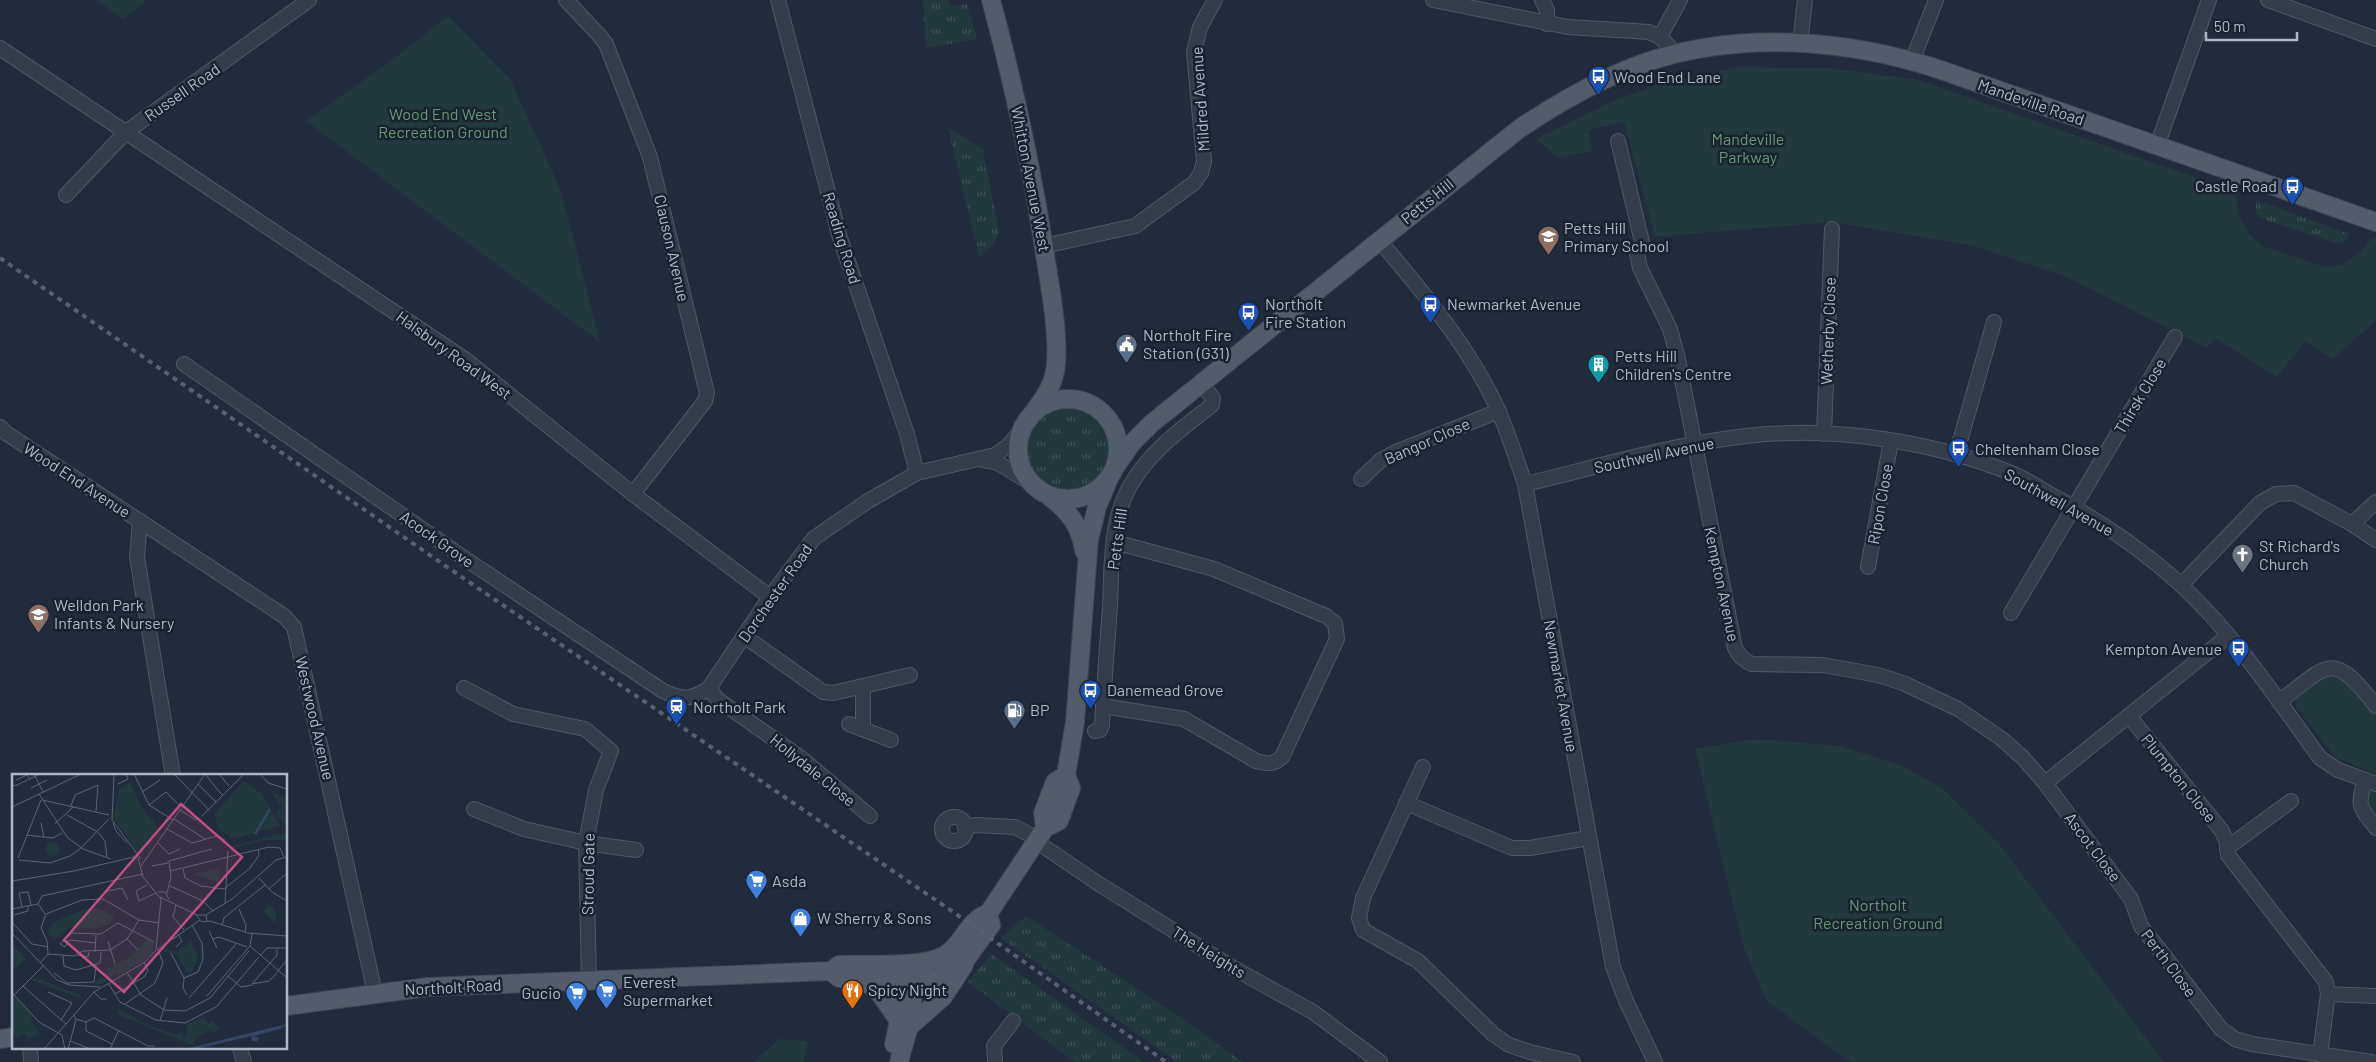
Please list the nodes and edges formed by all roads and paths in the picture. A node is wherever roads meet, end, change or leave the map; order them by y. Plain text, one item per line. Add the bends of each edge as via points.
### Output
1 (309, 0) edge
2 (566, 0) edge
3 (778, 0) edge
4 (991, 0) edge
5 (1215, 0) edge
6 (1433, 0) edge
7 (1542, 0) edge
8 (1680, 0) edge
9 (1804, 0) edge
10 (1936, 0) edge
11 (2209, 0) edge
12 (2268, 0) edge
13 (1547, 24) junction
14 (1660, 37) junction
15 (2376, 39) edge
16 (1800, 44) junction
17 (0, 48) edge
18 (1676, 54) junction
19 (1912, 61) junction
20 (126, 132) junction
21 (1618, 141) dead end
22 (2157, 146) junction
23 (66, 195) dead end
24 (2376, 222) edge
25 (1832, 229) dead end
26 (1379, 240) junction
27 (1044, 246) junction
28 (1994, 322) dead end
29 (2175, 337) dead end
30 (1056, 361) junction
31 (184, 364) dead end
32 (1201, 384) junction
33 (1096, 409) junction
34 (1499, 411) junction
35 (1152, 423) junction
36 (1025, 425) junction
37 (0, 427) edge
38 (1824, 434) junction
39 (1891, 441) junction
40 (1694, 445) junction
41 (1956, 455) junction
42 (977, 460) junction
43 (917, 473) junction
44 (1112, 473) junction
45 (1361, 479) dead end
46 (1525, 484) junction
47 (1041, 490) junction
48 (633, 494) junction
49 (2376, 502) edge
50 (2074, 507) junction
51 (140, 521) junction
52 (2352, 524) junction
53 (2376, 540) edge
54 (1114, 544) junction
55 (1868, 566) dead end
56 (1085, 571) junction
57 (2181, 586) junction
58 (770, 597) junction
59 (2010, 613) dead end
60 (744, 636) junction
61 (2228, 636) junction
62 (910, 675) dead end
63 (863, 686) junction
64 (464, 688) dead end
65 (709, 688) junction
66 (696, 697) joint
67 (2279, 702) junction
68 (1103, 706) junction
69 (2376, 706) edge
70 (2129, 716) junction
71 (849, 724) dead end
72 (863, 729) junction
73 (1095, 731) dead end
74 (891, 740) dead end
75 (1423, 767) dead end
76 (173, 774) edge
77 (2371, 782) edge
78 (2045, 783) junction
79 (2291, 801) dead end
80 (1406, 804) junction
81 (474, 809) dead end
82 (870, 816) dead end
83 (965, 827) dead end
84 (2376, 828) edge
85 (1040, 836) junction
86 (1588, 838) junction
87 (586, 843) junction
88 (2227, 846) junction
89 (636, 850) dead end
90 (2136, 913) joint
91 (988, 914) junction
92 (968, 958) junction
93 (831, 971) junction
94 (907, 971) junction
95 (862, 980) junction
96 (589, 981) junction
97 (375, 993) junction
98 (2328, 994) junction
99 (2376, 996) edge
100 (288, 1006) edge
101 (1013, 1021) dead end
102 (904, 1023) junction
103 (2320, 1055) junction
104 (897, 1059) edge
105 (995, 1062) edge
106 (1380, 1062) edge
107 (1573, 1062) edge
108 (1655, 1062) edge
109 (2372, 1062) edge

1 - 20 street, Russell Road
2 - 48 street, Clauson Avenue via 606,44 650,158 707,393 705,401
3 - 43 street, Reading Road via 840,238 908,434
4 - 27 main road, Whitton Avenue West via 1022,125
5 - 27 street, Mildred Avenue via 1200,27 1194,52 1204,161 1201,173 1194,183 1135,226
6 - 13 street
7 - 13 street via 1547,10
8 - 14 street
9 - 16 street
10 - 19 street
11 - 22 street
12 - 15 street
13 - 14 street via 1642,31
14 - 18 street
16 - 18 main road, Mandeville Road via 1731,45
16 - 19 main road, Mandeville Road via 1840,47
17 - 20 street, Halsbury Road West
18 - 26 main road, Petts Hill via 1610,77 1548,109 1506,138
19 - 22 main road, Mandeville Road
20 - 23 street, Russell Road
20 - 48 street, Halsbury Road West via 466,360
21 - 40 street, Kempton Avenue via 1642,242 1637,254 1640,268 1670,329
22 - 24 main road, Mandeville Road
25 - 38 street, Wetherby Close
26 - 32 main road, Petts Hill
26 - 34 street, Newmarket Avenue via 1464,350
27 - 30 main road, Whitton Avenue West
28 - 41 street
29 - 50 street, Thirsk Close
30 - 33 main road, Whitton Avenue West via 1063,385
30 - 36 main road, Whitton Avenue West via 1050,386
31 - 66 street, Acock Grove via 663,691 678,698
32 - 35 main road, Petts Hill
32 - 54 street, Petts Hill via 1213,403 1161,447 1134,478 1120,510
33 - 35 main road via 1121,425 1130,427
33 - 36 main road via 1070,400 1051,403 1034,413
33 - 44 main road via 1116,433 1118,456
34 - 45 street, Bangor Close via 1396,452 1380,460
34 - 46 street, Newmarket Avenue
35 - 44 main road, Petts Hill via 1132,443
36 - 42 street, Dorchester Road via 1002,451
36 - 47 main road via 1019,444 1019,459 1027,478
37 - 51 street, Wood End Avenue
38 - 39 street, Southwell Avenue
38 - 40 street, Southwell Avenue via 1747,436
39 - 41 street, Southwell Avenue
39 - 55 street, Ripon Close
40 - 46 street, Southwell Avenue
40 - 78 street, Kempton Avenue via 1735,648 1741,657 1762,666 1823,665 1851,669 1918,689 1980,723 2023,758
41 - 50 street, Southwell Avenue via 2012,474
42 - 43 street, Dorchester Road
42 - 47 street, Dorchester Road via 998,463
43 - 58 street, Dorchester Road via 868,500 814,538
44 - 47 main road via 1095,492 1077,499 1057,498
44 - 56 main road, Petts Hill via 1093,518
46 - 86 street, Newmarket Avenue
47 - 56 main road, Petts Hill via 1064,508 1076,523 1083,546
48 - 58 street, Halsbury Road West
49 - 52 street
50 - 57 street, Southwell Avenue via 2120,536
50 - 59 street, Thirsk Close
51 - 76 street, Wood End Avenue via 137,557
51 - 97 street, Westwood Avenue via 284,616 294,627
52 - 53 street
52 - 57 street via 2294,493 2276,494 2260,503
54 - 68 street, Petts Hill
54 - 68 street via 1214,569 1326,616 1335,623 1337,639 1282,757 1276,762 1256,761 1184,719
56 - 85 main road, Petts Hill via 1075,722 1066,775 1072,788 1059,821
57 - 61 street, Southwell Avenue
58 - 60 street, Dorchester Road
60 - 63 street via 823,692
60 - 65 street, Dorchester Road
61 - 67 street, Southwell Avenue
61 - 70 street
62 - 63 street
63 - 72 street
64 - 87 street, Stroud Gate via 513,714 585,729 611,751 596,790
65 - 66 street, Dorchester Road
65 - 82 street, Hollydale Close via 717,699 801,758
67 - 69 street via 2319,671 2332,667 2344,670
67 - 77 street, Southwell Avenue via 2320,758 2333,767
68 - 73 street, Petts Hill via 1101,728
70 - 78 street
70 - 88 street, Plumpton Close via 2222,831
71 - 72 street
72 - 74 street
75 - 80 street
77 - 84 street via 2360,800 2361,808
78 - 90 street, Ascot Close via 2132,899
79 - 88 street
80 - 86 street via 1512,848
80 - 107 street via 1359,910 1364,930 1418,961 1482,1025 1509,1045
81 - 87 street via 524,829
83 - 85 street, The Heights via 1014,827
85 - 91 main road, Petts Hill
85 - 106 street, The Heights via 1099,884 1235,969 1313,1012
86 - 108 street, Newmarket Avenue via 1613,967
87 - 89 street
87 - 96 street, Stroud Gate
88 - 98 street, Plumpton Close via 2228,855 2326,982
90 - 103 street, Perth Close via 2141,926 2221,1029 2252,1044
91 - 92 main road, Northolt Road via 991,925
91 - 94 main road, Northolt Road via 979,916 945,956
92 - 94 main road, Northolt Road via 946,975 930,979
92 - 102 main road via 943,997
93 - 94 main road, Northolt Road via 839,965
93 - 95 main road, Northolt Road via 840,978
93 - 96 main road, Northolt Road
94 - 95 main road, Northolt Road
94 - 102 main road via 914,1003
95 - 102 main road via 879,992
96 - 97 main road, Northolt Road via 428,987
97 - 100 main road, Northolt Road
98 - 99 street
98 - 103 street
101 - 105 street via 994,1046
102 - 104 main road
103 - 109 street, Perth Close

